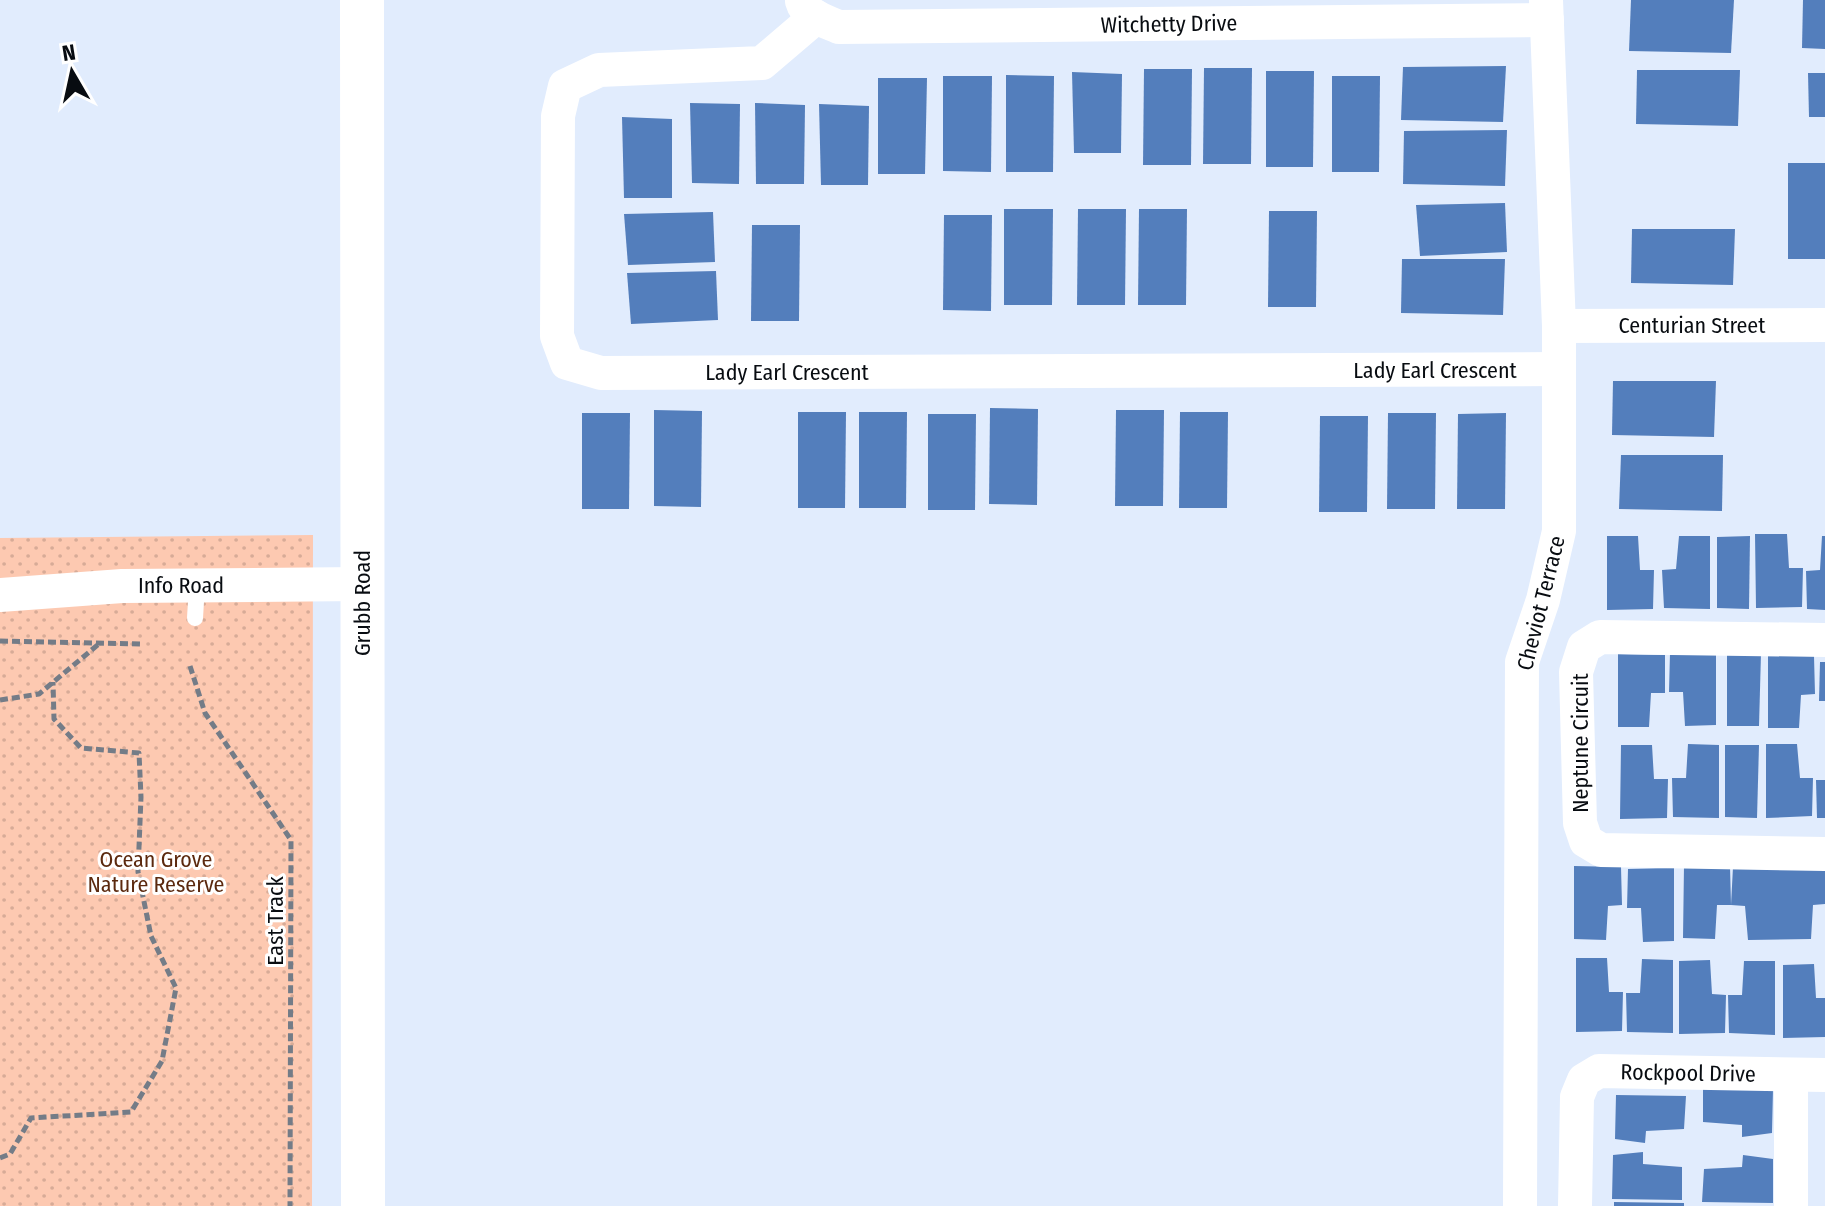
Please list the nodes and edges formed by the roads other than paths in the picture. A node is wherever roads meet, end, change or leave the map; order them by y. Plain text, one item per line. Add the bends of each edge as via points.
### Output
1 (362, 0) edge
2 (809, 9) edge
3 (1546, 10) edge
4 (1198, 12) edge
5 (1825, 325) edge
6 (1559, 326) junction
7 (1558, 369) junction
8 (362, 584) junction
9 (0, 595) edge
10 (1825, 640) edge
11 (1825, 854) edge
12 (1791, 1075) junction
13 (1825, 1075) edge
14 (363, 1206) edge
15 (1520, 1206) edge
16 (1575, 1206) edge
17 (1791, 1206) edge

1 - 8 main road, Grubb Road
2 - 4 street, Witchetty Drive via 839,27
2 - 7 street, Lady Earl Crescent via 762,63 599,70 565,86 558,116 557,336 567,363 601,373
3 - 4 street, Witchetty Drive
3 - 6 street, Cheviot Terrace
5 - 6 street, Centurian Street
6 - 7 street, Cheviot Terrace
7 - 15 street, Cheviot Terrace via 1559,531 1522,662
8 - 9 street, Info Road via 196,601 122,586
8 - 14 main road, Grubb Road
10 - 11 street, Neptune Circuit via 1600,637 1584,647 1576,672 1580,823 1586,841 1601,850
12 - 13 street, Rockpool Drive
12 - 16 street, Rockpool Drive via 1599,1071 1584,1080 1577,1097
12 - 17 street

